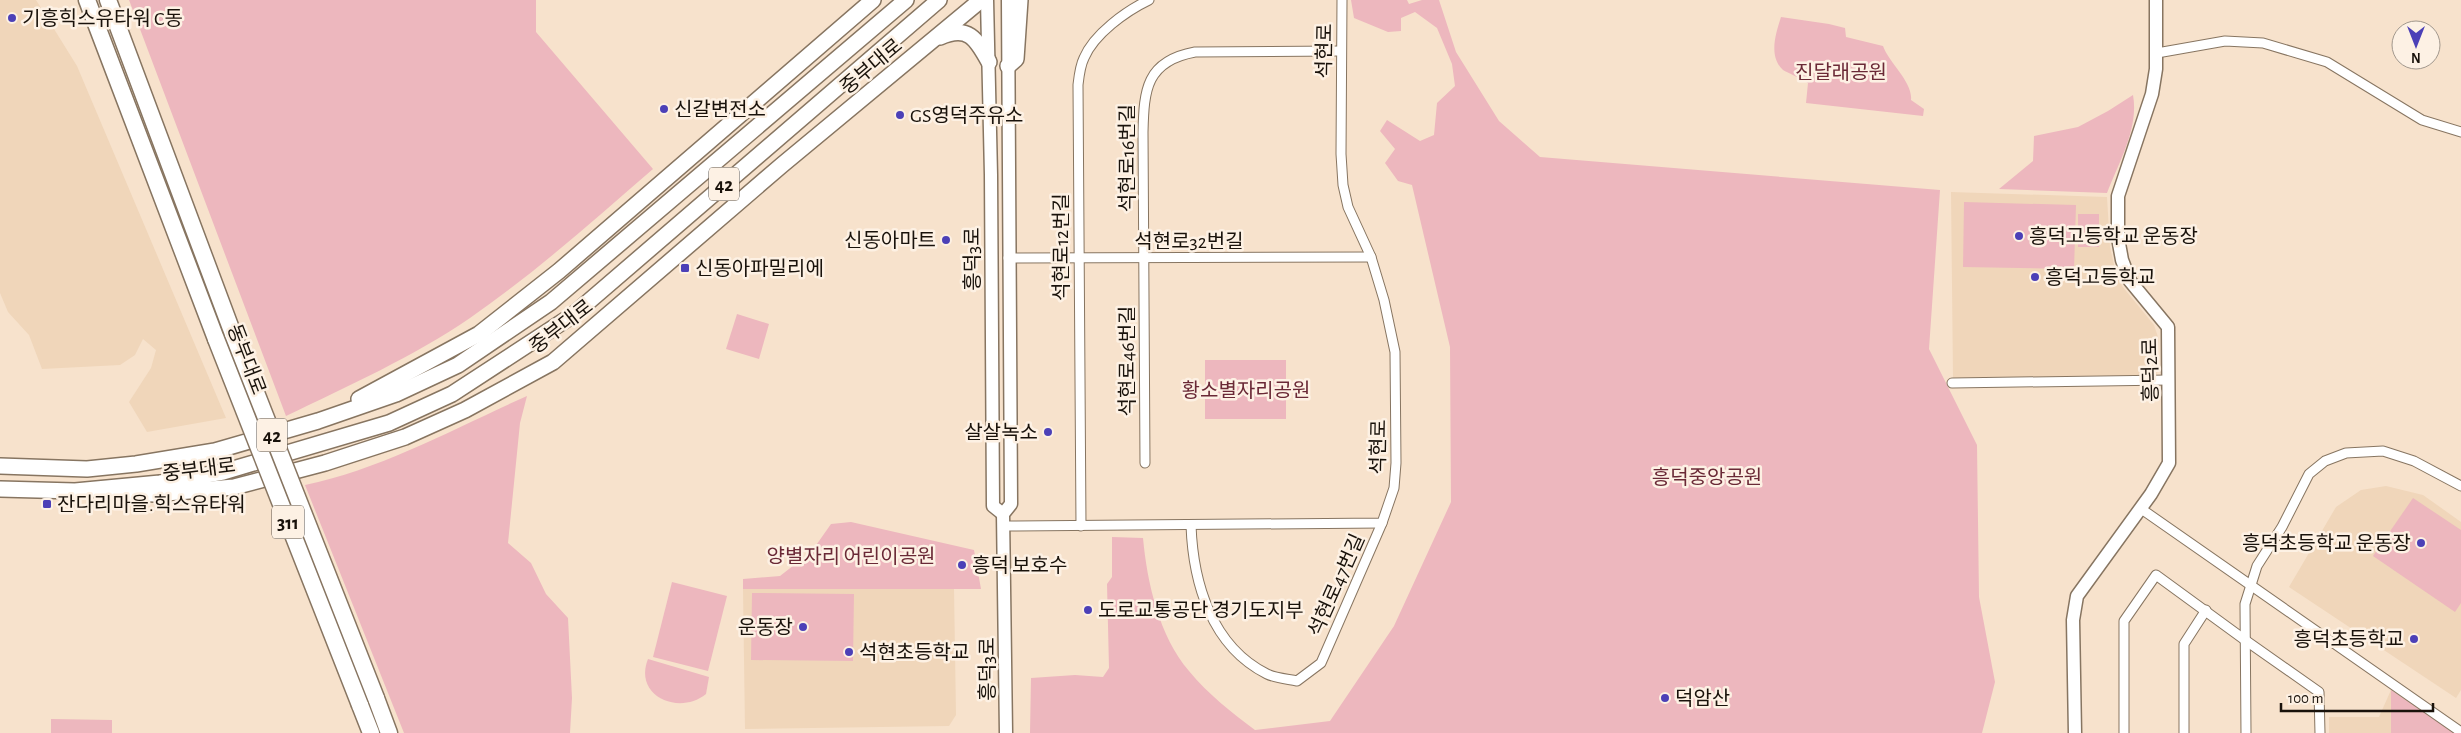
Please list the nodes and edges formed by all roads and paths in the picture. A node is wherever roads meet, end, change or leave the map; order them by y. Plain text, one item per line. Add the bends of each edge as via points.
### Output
1 (87, 0) edge
2 (108, 0) edge
3 (873, 0) edge
4 (906, 0) edge
5 (939, 0) edge
6 (981, 0) edge
7 (987, 0) edge
8 (1008, 0) edge
9 (1020, 0) edge
10 (1148, 0) edge
11 (1342, 0) edge
12 (2156, 0) edge
13 (934, 40) junction
14 (1340, 51) junction
15 (2157, 53) junction
16 (989, 62) junction
17 (1008, 66) junction
18 (2461, 132) edge
19 (1371, 257) junction
20 (1008, 258) junction
21 (1144, 258) junction
22 (1079, 259) junction
23 (2169, 380) junction
24 (1952, 384) dead end
25 (318, 422) junction
26 (1145, 463) dead end
27 (0, 466) edge
28 (2461, 486) edge
29 (0, 489) edge
30 (75, 491) junction
31 (2140, 508) junction
32 (1003, 520) junction
33 (1382, 523) junction
34 (1191, 525) junction
35 (1081, 526) junction
36 (2250, 584) junction
37 (2206, 610) junction
38 (2244, 640) junction
39 (2461, 732) edge
40 (371, 733) edge
41 (389, 733) edge
42 (1006, 733) edge
43 (2075, 733) edge
44 (2124, 733) edge
45 (2184, 733) edge
46 (2246, 733) edge
47 (2320, 733) edge

1 - 40 highway, 동부대로 / 311, bridge
2 - 41 highway, 동부대로 / 311, bridge via 233,334
3 - 25 main road, 중부대로 via 559,271 479,334
4 - 25 main road, 중부대로 / 42 via 551,302 458,365 396,394
5 - 30 main road, 중부대로 / 42 via 573,315 452,394 389,423 223,472 160,483
6 - 13 main road, 중부대로
7 - 16 street, 흥덕3로
8 - 17 street, 흥덕3로
9 - 17 main road via 1016,59
10 - 22 street, 석현로12번길 via 1112,23 1084,56 1078,85
11 - 14 street, 석현로
12 - 15 street, 흥덕2로
13 - 16 main road via 964,32 979,44
13 - 30 main road, 중부대로 via 782,165 553,362 465,410 405,437 325,463 234,486 155,494
14 - 19 street, 석현로 via 1343,185 1348,207
14 - 21 street, 석현로16번길 via 1195,52 1165,63 1152,76 1144,99
15 - 18 street via 2224,41 2263,43 2327,62 2422,120
15 - 23 street, 흥덕2로 via 2152,94 2118,196 2118,238 2130,281 2168,327
16 - 32 street, 흥덕3로 via 993,506
17 - 20 street, 흥덕3로
19 - 21 street, 석현로32번길
19 - 33 street, 석현로 via 1395,352 1396,463 1394,488
20 - 22 street, 석현로32번길
20 - 32 street, 흥덕3로 via 1011,504
21 - 22 street, 석현로32번길
21 - 26 street, 석현로46번길
22 - 35 street, 석현로12번길
23 - 24 street
23 - 31 street, 흥덕2로 via 2169,463
25 - 27 main road, 중부대로 / 42 via 215,450 136,464 87,469
28 - 36 street via 2414,461 2389,452 2355,451 2331,458 2304,479 2286,520
29 - 30 main road, 중부대로 / 42
31 - 36 street
31 - 43 street, 흥덕2로 via 2076,596 2073,620
32 - 35 street
32 - 42 street, 흥덕3로
33 - 34 street
33 - 34 street, 석현로47번길 via 1321,663 1296,681 1268,675 1236,652 1223,635 1204,601 1197,580
34 - 35 street
36 - 38 street via 2245,604
36 - 39 street
37 - 38 street
37 - 44 street via 2156,575 2124,620
37 - 45 street via 2184,644
38 - 46 street
38 - 47 street via 2320,692

